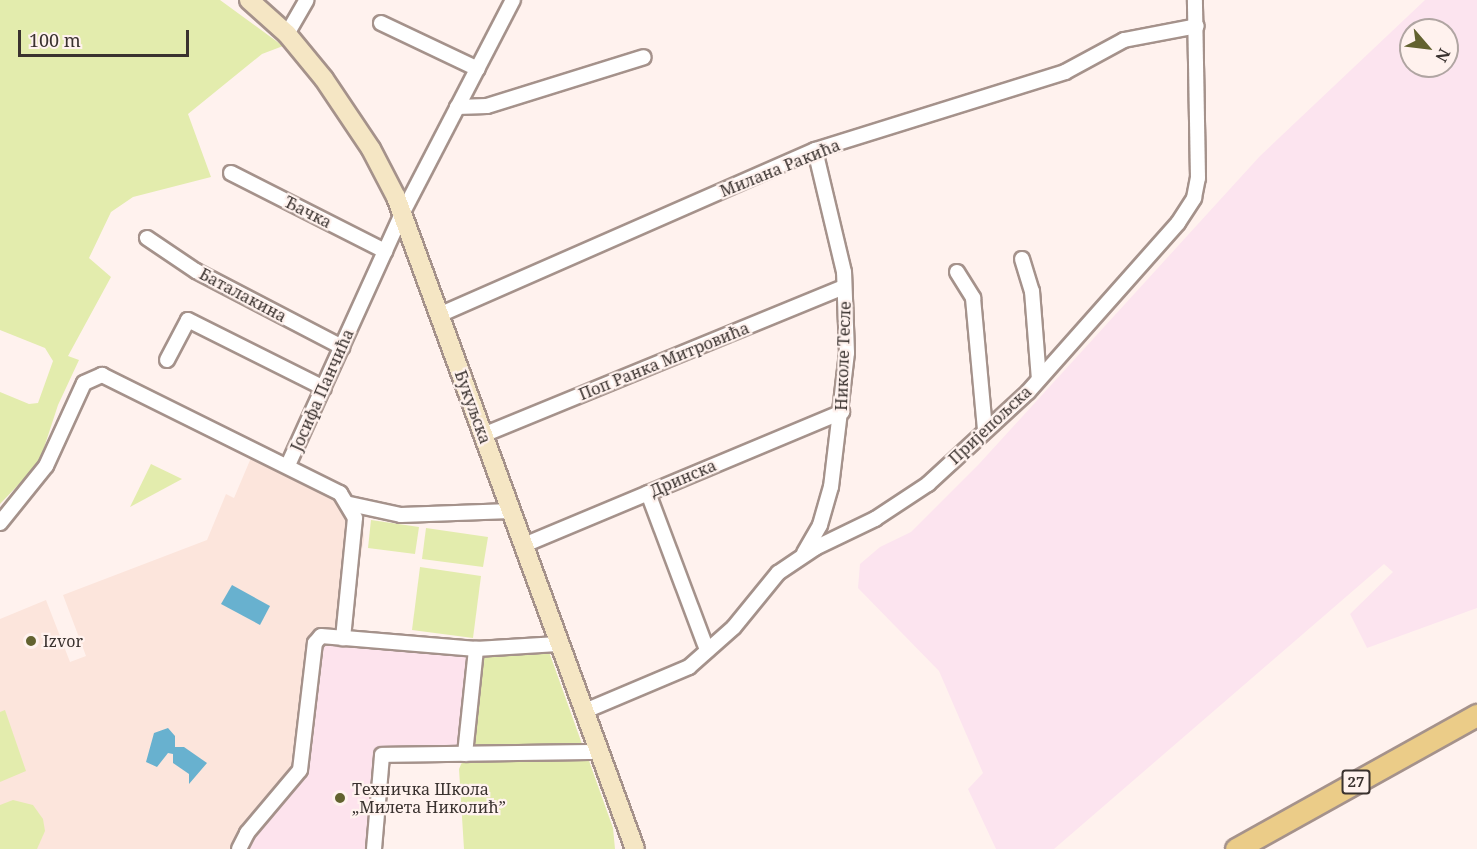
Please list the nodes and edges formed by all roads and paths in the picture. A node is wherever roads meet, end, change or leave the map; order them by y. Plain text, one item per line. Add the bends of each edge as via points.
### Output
1 (249, 0) edge
2 (307, 0) edge
3 (513, 0) edge
4 (1195, 0) edge
5 (381, 23) dead end
6 (1197, 26) junction
7 (287, 34) junction
8 (644, 57) dead end
9 (478, 69) junction
10 (457, 107) junction
11 (815, 150) junction
12 (231, 173) dead end
13 (402, 214) junction
14 (147, 238) dead end
15 (384, 251) junction
16 (1022, 259) dead end
17 (957, 272) dead end
18 (844, 287) junction
19 (439, 315) junction
20 (342, 347) junction
21 (167, 360) dead end
22 (1040, 379) junction
23 (324, 388) junction
24 (842, 412) junction
25 (985, 430) junction
26 (483, 435) junction
27 (288, 465) junction
28 (648, 493) junction
29 (350, 504) junction
30 (511, 511) junction
31 (0, 523) edge
32 (524, 545) junction
33 (801, 557) junction
34 (343, 638) junction
35 (558, 644) junction
36 (476, 650) junction
37 (707, 651) junction
38 (585, 711) junction
39 (1477, 715) edge
40 (600, 752) junction
41 (465, 754) junction
42 (239, 849) edge
43 (374, 849) edge
44 (635, 849) edge
45 (1236, 849) edge

1 - 7 main road, Букуљска
2 - 7 street
3 - 9 street, Јосифа Панчића
4 - 6 street, Пријепољска
5 - 9 street
6 - 11 street, Милана Ракића via 1124,40 1065,72
6 - 22 street, Пријепољска via 1198,178 1194,198 1178,224
7 - 13 main road, Букуљска via 357,126
8 - 10 street via 488,106
9 - 10 street, Јосифа Панчића
10 - 13 street, Јосифа Панчића
11 - 18 street, Николе Тесле
11 - 19 street, Милана Ракића
12 - 15 street, Ђачка
13 - 15 street, Јосифа Панчића
13 - 19 main road, Букуљска
14 - 20 street, Баталакина via 196,271
15 - 20 street, Јосифа Панчића
16 - 22 street via 1032,291
17 - 25 street via 973,298
18 - 24 street, Николе Тесле via 847,352
18 - 26 street, Поп Ранка Митровића
19 - 26 main road, Букуљска
20 - 23 street, Јосифа Панчића
21 - 23 street via 188,320
22 - 25 street, Пријепољска
23 - 27 street, Јосифа Панчића
24 - 28 street, Дринска
24 - 33 street, Николе Тесле via 831,487 820,525
25 - 33 street, Пријепољска via 928,484 875,519
26 - 30 main road, Букуљска
27 - 29 street, Јосифа Панчића via 332,487
27 - 31 street via 102,375 84,382 46,466
28 - 32 street, Дринска
28 - 37 street
29 - 30 street via 401,515
29 - 34 street via 355,538
30 - 32 main road, Букуљска
32 - 35 main road, Букуљска
33 - 37 street, Пријепољска via 762,588 734,627
34 - 36 street
34 - 42 street via 321,636 315,643 300,770 247,833
35 - 36 street
35 - 38 main road, Букуљска
36 - 41 street
37 - 38 street, Пријепољска via 689,667
38 - 40 main road, Букуљска
39 - 45 main road, 27
40 - 41 street
40 - 44 main road, Букуљска
41 - 43 street via 382,755

